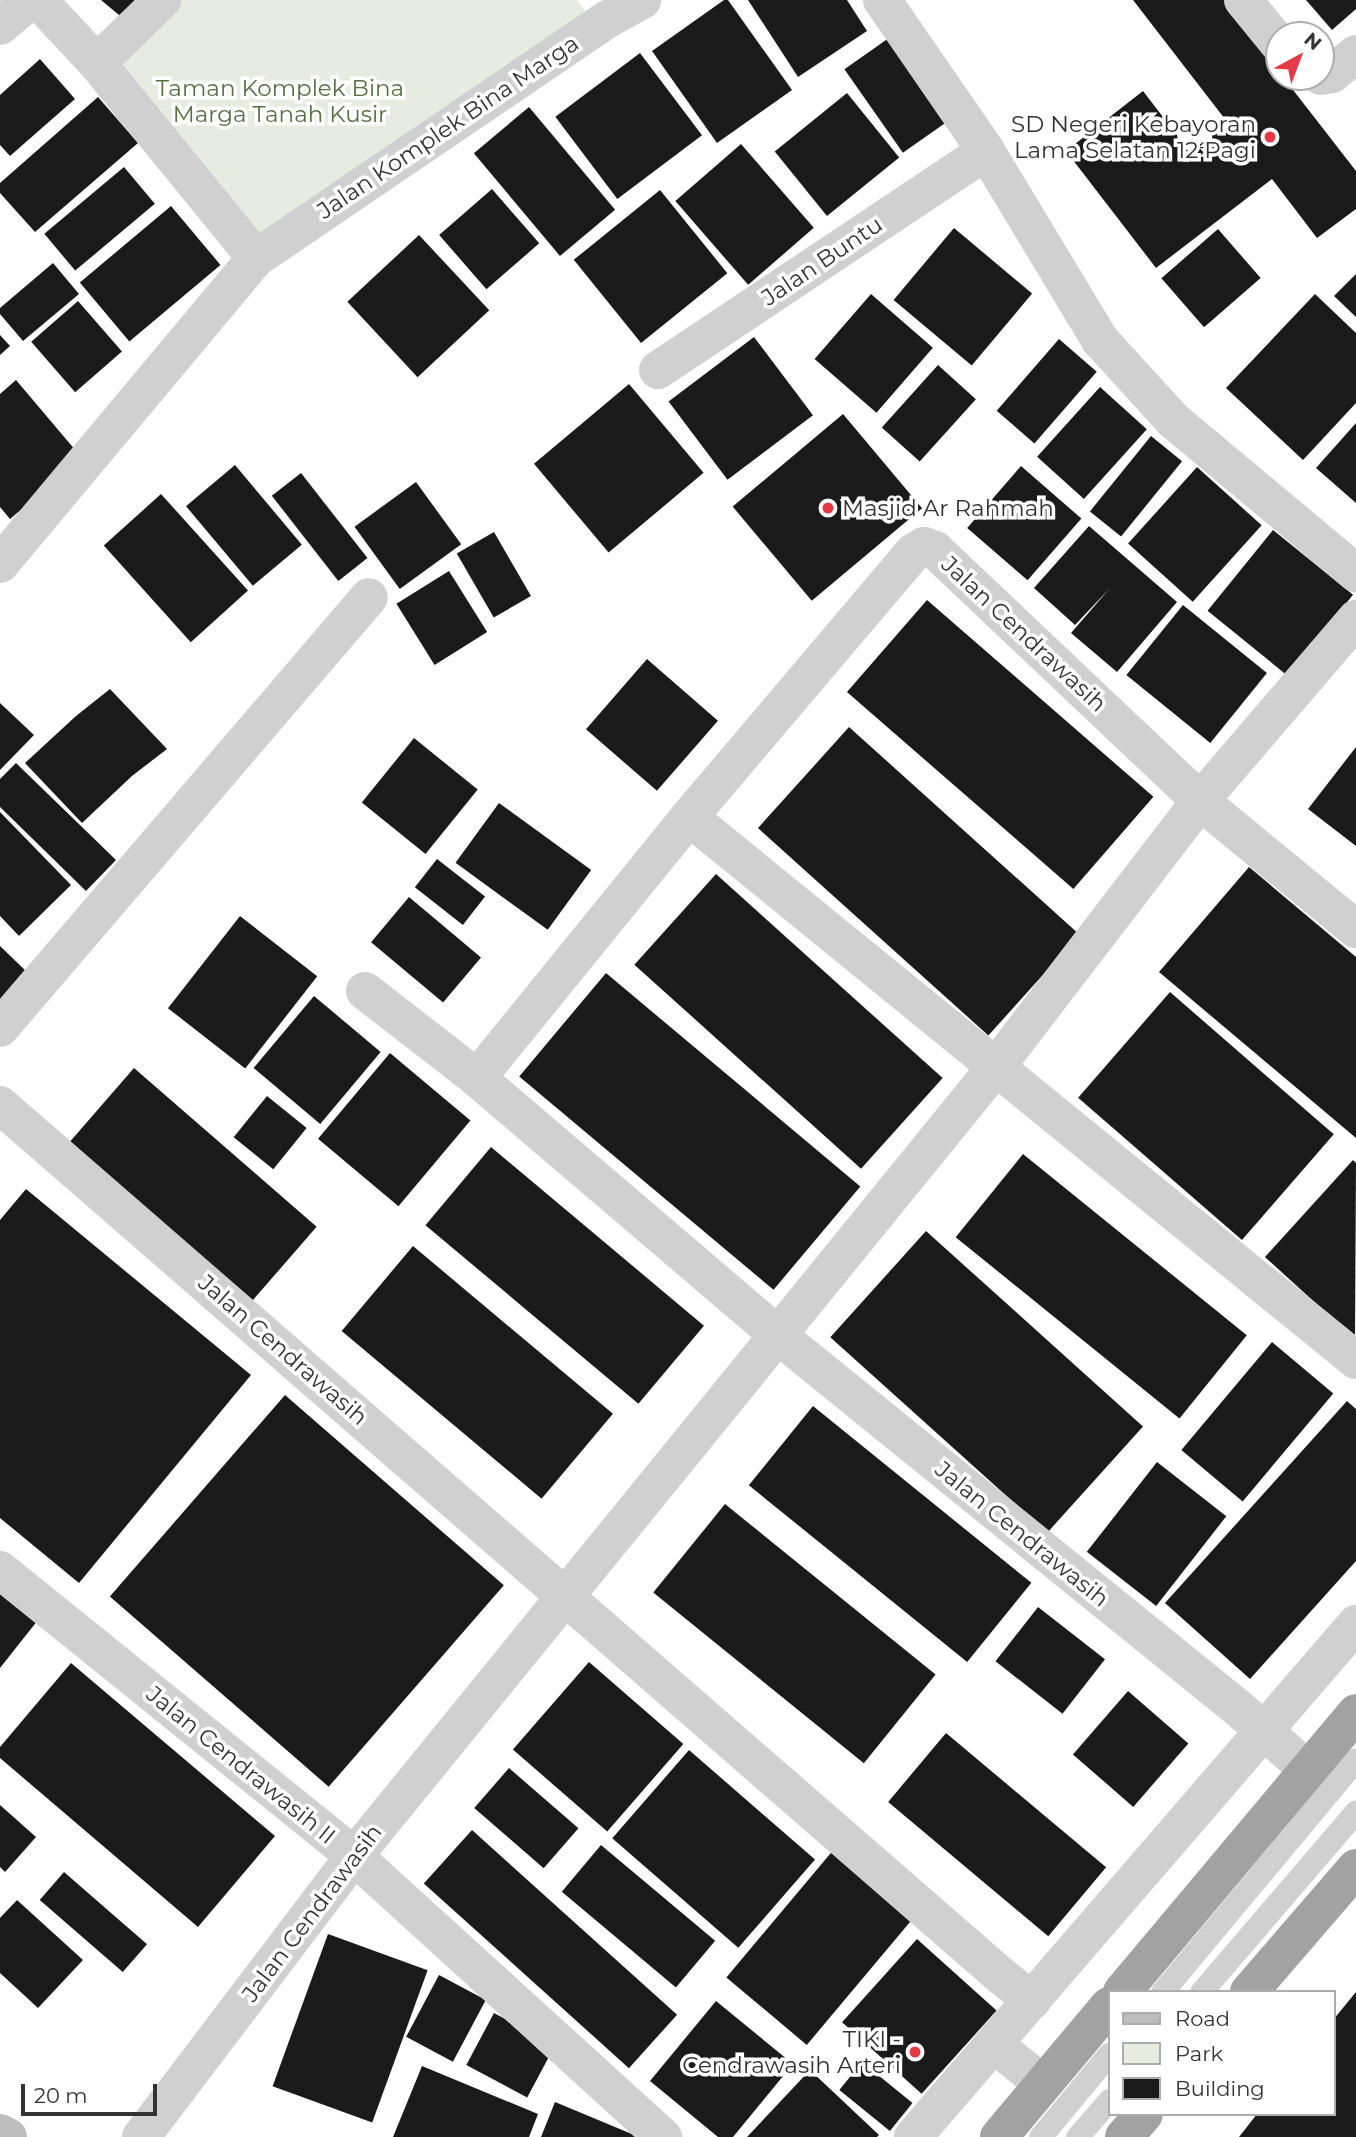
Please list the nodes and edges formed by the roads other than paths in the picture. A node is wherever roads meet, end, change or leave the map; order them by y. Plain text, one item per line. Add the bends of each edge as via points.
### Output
1 (31, 0) edge
2 (38, 0) edge
3 (162, 0) edge
4 (642, 0) edge
5 (882, 0) edge
6 (1244, 0) edge
7 (0, 26) edge
8 (1265, 26) edge
9 (1356, 54) edge
10 (97, 63) junction
11 (1335, 72) edge
12 (986, 151) junction
13 (256, 258) junction
14 (658, 370) dead end
15 (0, 564) edge
16 (1356, 573) edge
17 (369, 597) dead end
18 (1356, 619) edge
19 (1200, 800) junction
20 (689, 817) junction
21 (1356, 929) edge
22 (365, 991) dead end
23 (0, 1028) edge
24 (996, 1067) junction
25 (477, 1078) junction
26 (0, 1105) edge
27 (780, 1337) junction
28 (1356, 1360) edge
29 (0, 1570) edge
30 (565, 1594) junction
31 (1356, 1624) edge
32 (1356, 1713) edge
33 (1265, 1731) junction
34 (1356, 1759) edge
35 (1310, 1771) junction
36 (1356, 1811) edge
37 (354, 1856) junction
38 (1356, 1868) edge
39 (1124, 1990) edge
40 (1164, 1990) edge
41 (1203, 1990) edge
42 (1251, 1990) edge
43 (1032, 2000) junction
44 (1108, 2007) edge
45 (994, 2044) junction
46 (1108, 2055) edge
47 (1043, 2084) junction
48 (1108, 2101) edge
49 (1142, 2116) edge
50 (0, 2133) edge
51 (8, 2137) edge
52 (141, 2137) edge
53 (663, 2137) edge
54 (913, 2137) edge
55 (999, 2137) edge
56 (1040, 2137) edge
57 (1077, 2137) edge
58 (1124, 2137) edge

1 - 7 street
2 - 10 street
3 - 10 street
4 - 13 street, Jalan Komplek Bina Marga
5 - 12 street
6 - 8 street
9 - 11 street
10 - 13 street
12 - 14 street, Jalan Buntu
12 - 16 street via 1100,340 1173,420
13 - 15 street, Jalan Komplek Bina Marga
17 - 23 street
18 - 19 street
19 - 20 street, Jalan Cendrawasih via 935,550 924,546 914,552
19 - 21 street, Jalan Cendrawasih
19 - 24 street, Jalan Cendrawasih
20 - 24 street
20 - 25 street, Jalan Cendrawasih
22 - 25 street, Jalan Cendrawasih
24 - 27 street, Jalan Cendrawasih
24 - 28 street
25 - 27 street, Jalan Cendrawasih
26 - 30 street, Jalan Cendrawasih
27 - 30 street, Jalan Cendrawasih
27 - 33 street, Jalan Cendrawasih
29 - 37 street, Jalan Cendrawasih II
30 - 37 street, Jalan Cendrawasih
30 - 43 street, Jalan Cendrawasih
31 - 33 street
32 - 35 highway
33 - 35 street, Jalan Cendrawasih
33 - 43 street
34 - 40 lane
35 - 39 highway
36 - 41 lane
37 - 52 street, Jalan Cendrawasih
37 - 53 street, Jalan Cendrawasih II
38 - 42 highway
43 - 45 street
44 - 47 highway
45 - 47 street
45 - 54 street
46 - 56 lane
47 - 55 highway
48 - 57 lane
49 - 58 highway
50 - 51 main road

